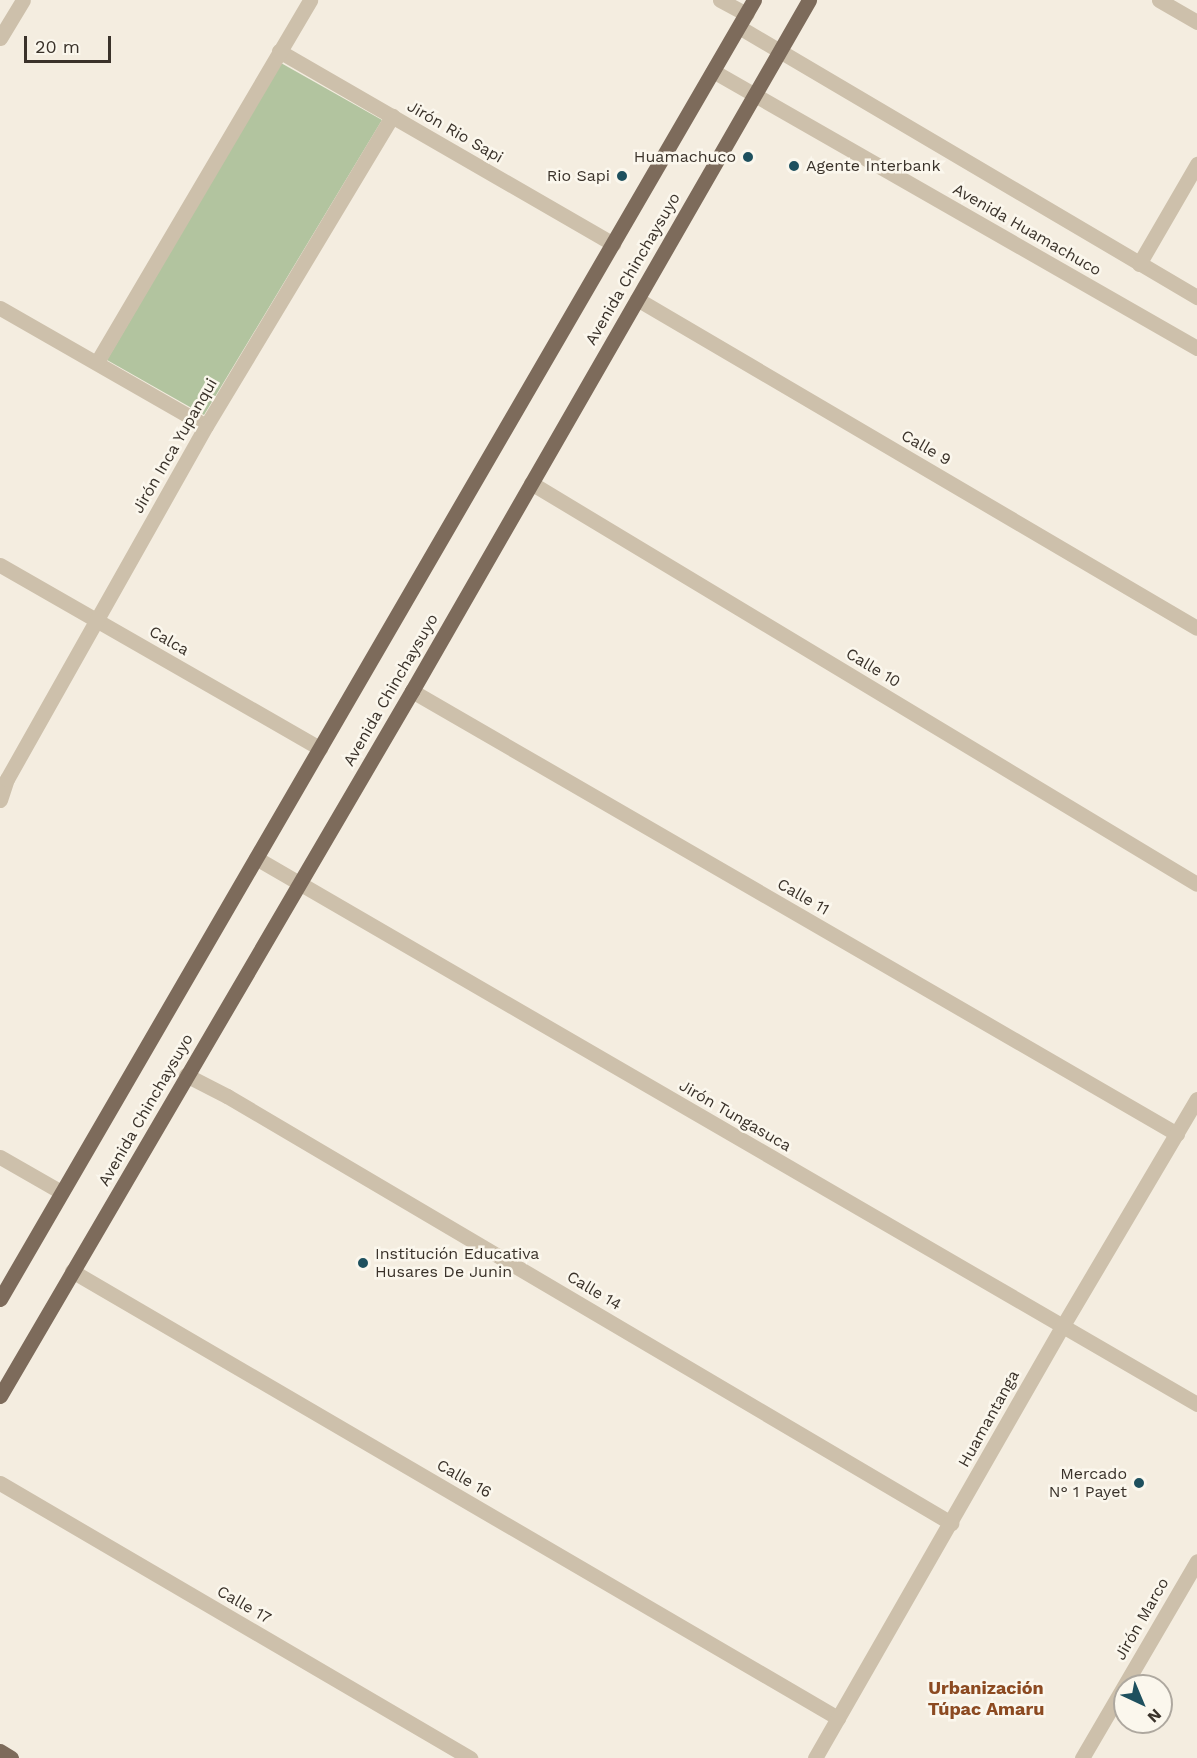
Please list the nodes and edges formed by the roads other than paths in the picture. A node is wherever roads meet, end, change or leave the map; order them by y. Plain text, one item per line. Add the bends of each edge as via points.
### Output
1 (22, 0) edge
2 (310, 0) edge
3 (720, 0) edge
4 (754, 0) edge
5 (809, 0) edge
6 (1159, 0) edge
7 (6, 15) edge
8 (742, 21) junction
9 (1197, 22) edge
10 (0, 38) edge
11 (279, 51) junction
12 (780, 52) junction
13 (713, 71) junction
14 (755, 95) junction
15 (392, 116) junction
16 (1197, 164) edge
17 (613, 244) junction
18 (1139, 264) junction
19 (1197, 297) edge
20 (637, 299) junction
21 (0, 308) edge
22 (1197, 348) edge
23 (97, 362) junction
24 (206, 426) junction
25 (531, 483) junction
26 (0, 565) edge
27 (96, 620) junction
28 (1197, 628) edge
29 (412, 691) junction
30 (320, 748) junction
31 (0, 800) edge
32 (256, 858) junction
33 (298, 883) junction
34 (1197, 884) edge
35 (186, 1076) junction
36 (1197, 1099) edge
37 (1177, 1134) junction
38 (0, 1158) edge
39 (61, 1192) junction
40 (72, 1271) junction
41 (0, 1299) edge
42 (1062, 1327) junction
43 (0, 1396) edge
44 (1197, 1404) edge
45 (0, 1483) edge
46 (951, 1523) junction
47 (1197, 1561) edge
48 (838, 1718) junction
49 (0, 1751) edge
50 (11, 1758) edge
51 (470, 1758) edge
52 (815, 1758) edge
53 (1082, 1758) edge

1 - 7 street
2 - 11 street
3 - 8 street, Avenida Huamachuco
4 - 8 main road, Avenida Chinchaysuyo
5 - 12 main road, Avenida Chinchaysuyo
6 - 9 street
7 - 10 street
8 - 12 street, Avenida Huamachuco
8 - 13 main road, Avenida Chinchaysuyo
11 - 15 street, Jirón Rio Sapi
11 - 23 street
12 - 14 main road, Avenida Chinchaysuyo
12 - 18 street, Avenida Huamachuco
13 - 14 street, Avenida Huamachuco
13 - 17 main road, Avenida Chinchaysuyo
14 - 20 main road, Avenida Chinchaysuyo
14 - 22 street, Avenida Huamachuco
15 - 17 street, Jirón Rio Sapi
15 - 24 street, Jirón Inca Yupanqui
16 - 18 street
17 - 30 main road, Avenida Chinchaysuyo
18 - 19 street, Avenida Huamachuco
20 - 25 main road, Avenida Chinchaysuyo
20 - 28 street, Calle 9
21 - 23 street
23 - 24 street
24 - 27 street, Jirón Inca Yupanqui
25 - 29 main road, Avenida Chinchaysuyo
25 - 34 street, Calle 10
26 - 27 street, Calca
27 - 30 street, Calca
27 - 31 street, Jirón Inca Yupanqui via 7,779
29 - 33 main road, Avenida Chinchaysuyo
29 - 37 street, Calle 11
30 - 32 main road, Avenida Chinchaysuyo
32 - 33 street, Jirón Tungasuca
32 - 39 main road, Avenida Chinchaysuyo
33 - 35 main road, Avenida Chinchaysuyo
33 - 42 street, Jirón Tungasuca
35 - 40 main road, Avenida Chinchaysuyo
35 - 46 street, Calle 14 via 227,1096
36 - 37 street, Huamantanga
37 - 42 street, Huamantanga
38 - 39 street
39 - 41 main road, Avenida Chinchaysuyo
40 - 43 main road, Avenida Chinchaysuyo
40 - 48 street, Calle 16
42 - 44 street, Jirón Tungasuca
42 - 46 street, Huamantanga
45 - 51 street, Calle 17
46 - 48 street, Huamantanga
47 - 53 street, Jirón Marco
48 - 52 street, Huamantanga
49 - 50 main road

